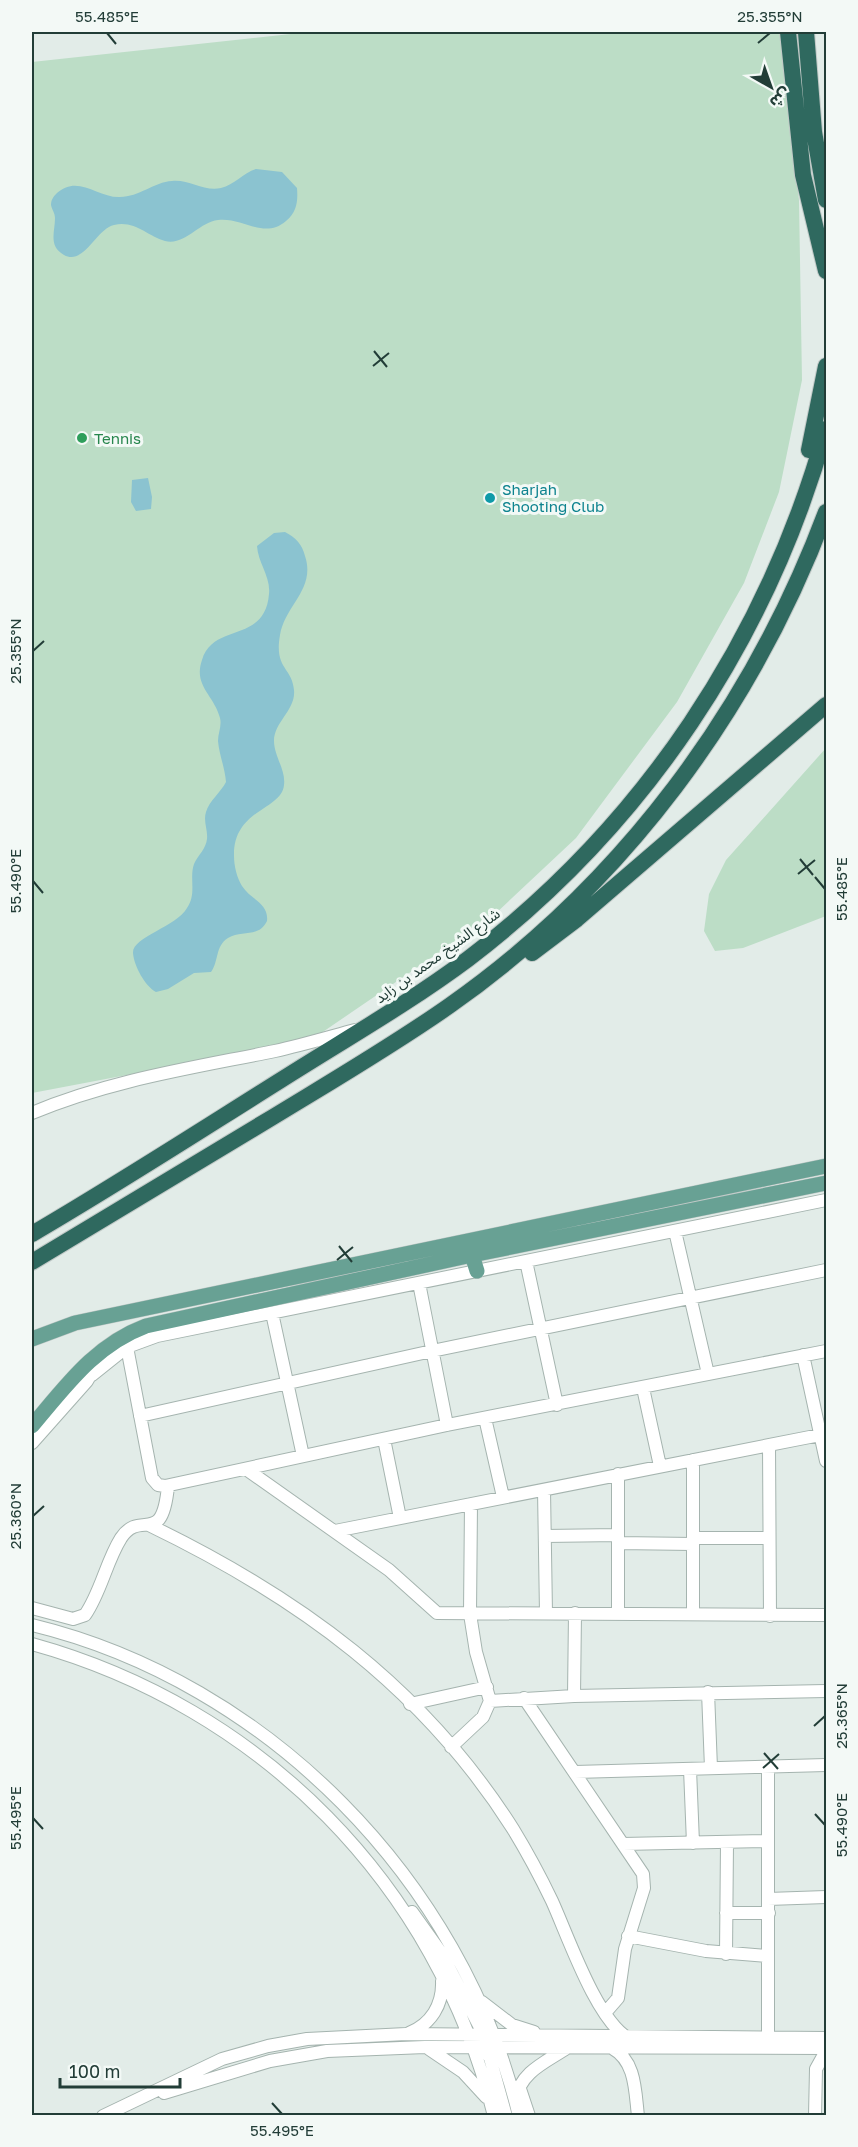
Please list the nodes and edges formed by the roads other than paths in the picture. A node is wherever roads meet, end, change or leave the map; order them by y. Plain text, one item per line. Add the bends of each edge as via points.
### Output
1 (788, 32) edge
2 (806, 32) edge
3 (826, 200) edge
4 (826, 271) edge
5 (826, 366) edge
6 (826, 429) edge
7 (826, 512) edge
8 (790, 539) junction
9 (826, 705) edge
10 (450, 1005) junction
11 (364, 1028) junction
12 (32, 1113) edge
13 (826, 1166) edge
14 (826, 1183) edge
15 (826, 1200) edge
16 (675, 1231) junction
17 (32, 1234) edge
18 (467, 1256) junction
19 (526, 1261) junction
20 (32, 1262) edge
21 (826, 1270) edge
22 (471, 1272) junction
23 (419, 1282) junction
24 (690, 1298) junction
25 (272, 1313) junction
26 (541, 1329) junction
27 (32, 1339) edge
28 (127, 1347) junction
29 (432, 1351) junction
30 (826, 1351) edge
31 (803, 1355) junction
32 (93, 1356) junction
33 (708, 1374) junction
34 (92, 1375) junction
35 (288, 1384) junction
36 (643, 1388) junction
37 (557, 1405) junction
38 (140, 1416) junction
39 (485, 1418) junction
40 (447, 1425) junction
41 (32, 1426) edge
42 (820, 1435) junction
43 (384, 1439) junction
44 (32, 1443) edge
45 (770, 1445) junction
46 (303, 1456) junction
47 (693, 1460) junction
48 (826, 1461) edge
49 (660, 1466) junction
50 (246, 1469) junction
51 (618, 1474) junction
52 (168, 1486) junction
53 (544, 1490) junction
54 (503, 1497) junction
55 (471, 1504) junction
56 (400, 1518) junction
57 (149, 1525) junction
58 (335, 1531) junction
59 (545, 1536) junction
60 (769, 1538) junction
61 (618, 1539) junction
62 (693, 1541) junction
63 (32, 1608) edge
64 (546, 1612) junction
65 (575, 1612) junction
66 (618, 1613) junction
67 (471, 1614) junction
68 (693, 1614) junction
69 (57, 1615) junction
70 (826, 1615) edge
71 (770, 1616) junction
72 (32, 1625) edge
73 (60, 1632) junction
74 (32, 1644) edge
75 (487, 1687) junction
76 (826, 1691) edge
77 (708, 1692) junction
78 (574, 1696) junction
79 (524, 1698) junction
80 (490, 1701) junction
81 (410, 1704) junction
82 (451, 1747) junction
83 (826, 1765) edge
84 (768, 1767) junction
85 (711, 1768) junction
86 (690, 1769) junction
87 (575, 1772) junction
88 (768, 1841) junction
89 (693, 1843) junction
90 (727, 1843) junction
91 (623, 1844) junction
92 (391, 1893) junction
93 (826, 1897) edge
94 (768, 1899) junction
95 (726, 1913) junction
96 (769, 1913) junction
97 (628, 1936) junction
98 (726, 1954) junction
99 (768, 1956) junction
100 (441, 1974) junction
101 (478, 1999) junction
102 (606, 2015) junction
103 (406, 2034) junction
104 (468, 2034) junction
105 (552, 2037) junction
106 (768, 2037) junction
107 (594, 2038) junction
108 (628, 2038) junction
109 (826, 2038) edge
110 (483, 2041) junction
111 (425, 2047) junction
112 (499, 2048) junction
113 (568, 2048) junction
114 (612, 2048) junction
115 (648, 2048) junction
116 (799, 2048) junction
117 (826, 2050) edge
118 (632, 2074) junction
119 (816, 2074) junction
120 (519, 2086) junction
121 (518, 2110) edge
122 (493, 2111) edge
123 (103, 2115) edge
124 (506, 2115) edge
125 (529, 2115) edge
126 (638, 2115) edge
127 (815, 2115) edge

1 - 4 highway via 803,175
2 - 3 highway via 815,141
5 - 8 highway
6 - 8 highway, شارع الشيخ محمد بن زايد
7 - 10 highway via 768,645 730,710 677,786 618,857 565,910
8 - 11 highway, شارع الشيخ محمد بن زايد via 754,617 702,709 608,831 497,936
9 - 10 highway via 577,919 522,960
10 - 20 highway
11 - 12 street via 97,1088
11 - 17 highway, شارع الشيخ محمد بن زايد
13 - 27 main road via 75,1323
14 - 18 main road
15 - 16 street
16 - 19 street
16 - 24 street
18 - 22 main road
18 - 32 main road via 157,1322 123,1335
19 - 22 street
19 - 26 street
21 - 24 street
22 - 23 street
23 - 25 street
23 - 29 street
24 - 26 street
24 - 33 street
25 - 28 street via 157,1336
25 - 35 street
26 - 29 street
26 - 37 street
28 - 34 street
28 - 38 street
29 - 35 street
29 - 40 street
30 - 31 street
31 - 33 street
31 - 42 street
32 - 34 street
32 - 41 main road
33 - 36 street
34 - 44 street
35 - 38 street
35 - 46 street
36 - 37 street
36 - 49 street
37 - 39 street
38 - 52 street via 152,1478 159,1485
39 - 40 street
39 - 54 street
40 - 43 street
42 - 45 street
42 - 48 street
43 - 46 street
43 - 56 street
45 - 47 street
45 - 60 street
46 - 50 street
47 - 49 street
47 - 62 street
49 - 51 street
50 - 52 street
50 - 58 street
51 - 53 street
51 - 61 street
52 - 57 street via 164,1514
53 - 54 street
53 - 59 street
54 - 55 street
55 - 56 street
55 - 67 street
56 - 58 street
57 - 69 street via 134,1527 123,1535 85,1615 76,1619
57 - 81 street via 237,1570 311,1616 361,1655
58 - 67 street via 389,1570 437,1613
59 - 61 street
59 - 64 street
60 - 62 street
60 - 71 street
61 - 62 street
61 - 66 street
62 - 68 street
63 - 69 street
64 - 65 street
64 - 67 street
65 - 66 street
65 - 78 street
66 - 68 street
67 - 75 street via 476,1652
68 - 71 street
69 - 73 street
70 - 71 street
72 - 73 street
73 - 101 street via 123,1654 189,1686 247,1722 298,1762 399,1870 447,1939
74 - 92 street via 156,1691 236,1738 322,1810
75 - 80 street
75 - 81 street
76 - 77 street
77 - 78 street
77 - 85 street
78 - 79 street
79 - 80 street
79 - 87 street
80 - 82 street via 483,1717
81 - 82 street
82 - 102 street via 497,1805 527,1852
83 - 84 street
84 - 85 street
84 - 88 street
85 - 86 street
86 - 87 street
86 - 89 street
87 - 91 street
88 - 90 street
88 - 94 street
89 - 90 street
89 - 91 street
90 - 95 street
91 - 97 street via 644,1879
92 - 100 street
92 - 110 street via 434,1940
93 - 94 street
94 - 96 street
95 - 96 street
95 - 98 street
96 - 99 street
97 - 98 street
97 - 102 street via 618,1998
98 - 99 street
99 - 106 street
100 - 103 street via 441,1995 435,2012
100 - 104 street
101 - 105 street via 513,2025
101 - 110 street
102 - 107 street via 602,2031
102 - 108 street
103 - 104 street
103 - 123 street via 330,2037 252,2049
104 - 110 street
105 - 107 street
105 - 110 street
106 - 108 street
106 - 109 street
107 - 108 street
110 - 111 street
110 - 112 street
110 - 122 street
110 - 124 street
111 - 122 street via 463,2072
111 - 123 street via 327,2051 270,2061 195,2082
112 - 113 street
112 - 121 street
113 - 114 street
113 - 120 street via 530,2073
114 - 115 street
114 - 118 street via 625,2058
115 - 116 street
115 - 118 street via 637,2059
116 - 117 street
116 - 119 street via 810,2059
117 - 119 street
118 - 126 street
119 - 127 street
120 - 121 street
120 - 125 street

